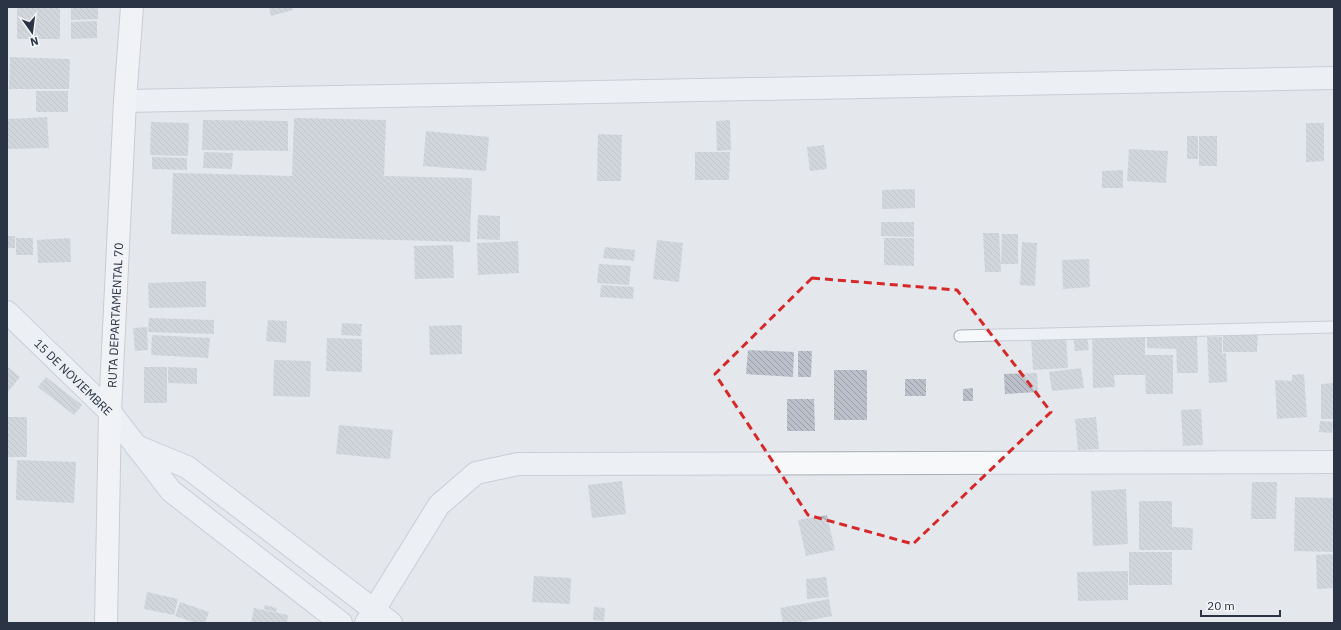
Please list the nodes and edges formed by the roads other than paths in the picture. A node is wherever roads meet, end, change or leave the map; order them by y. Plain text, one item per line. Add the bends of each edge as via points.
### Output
1 (132, 7) edge
2 (1334, 78) edge
3 (125, 101) junction
4 (7, 312) edge
5 (1334, 326) edge
6 (960, 336) dead end
7 (110, 412) junction
8 (135, 446) junction
9 (1334, 462) edge
10 (377, 619) edge
11 (106, 623) edge
12 (341, 623) edge

1 - 3 main road, RUTA DEPARTAMENTAL 70
2 - 3 street
3 - 7 main road, RUTA DEPARTAMENTAL 70
4 - 7 street, 15 DE NOVIEMBRE
5 - 6 lane
7 - 8 street, 15 DE NOVIEMBRE
7 - 11 main road, RUTA DEPARTAMENTAL 70
8 - 10 street via 187,467
8 - 12 street, 15 DE NOVIEMBRE via 171,492
9 - 10 street via 518,464 476,472 439,505

